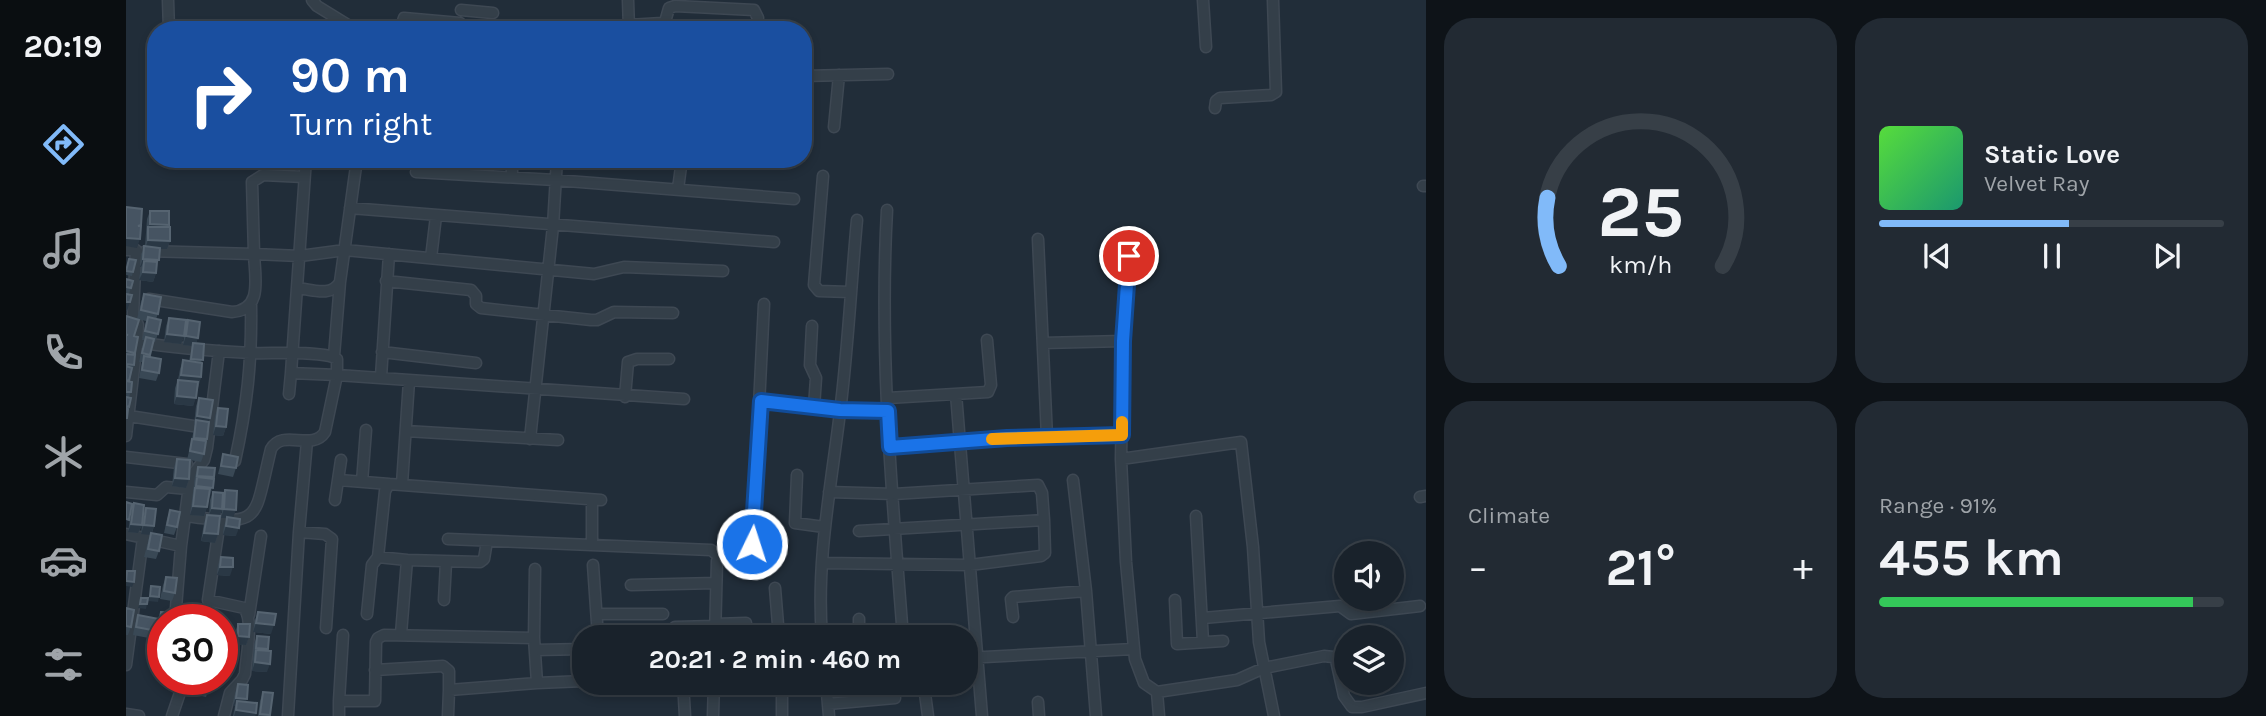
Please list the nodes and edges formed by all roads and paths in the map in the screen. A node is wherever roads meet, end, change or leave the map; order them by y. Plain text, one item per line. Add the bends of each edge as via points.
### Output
1 (168, 0) edge
2 (312, 0) edge
3 (628, 0) edge
4 (1203, 0) edge
5 (1273, 0) edge
6 (461, 5) edge
7 (493, 13) dead end
8 (169, 21) edge
9 (341, 21) edge
10 (403, 21) edge
11 (425, 21) edge
12 (629, 21) edge
13 (665, 21) edge
14 (758, 21) edge
15 (1206, 47) dead end
16 (888, 74) dead end
17 (839, 75) junction
18 (812, 76) edge
19 (1215, 108) dead end
20 (834, 127) dead end
21 (305, 168) edge
22 (356, 168) edge
23 (512, 168) edge
24 (556, 168) edge
25 (681, 168) edge
26 (416, 172) dead end
27 (823, 176) dead end
28 (304, 177) junction
29 (512, 177) junction
30 (555, 180) junction
31 (678, 189) junction
32 (794, 199) dead end
33 (351, 208) junction
34 (887, 210) dead end
35 (436, 216) junction
36 (857, 220) dead end
37 (553, 226) junction
38 (1038, 239) dead end
39 (774, 242) dead end
40 (131, 250) edge
41 (345, 250) junction
42 (254, 254) junction
43 (388, 254) junction
44 (300, 256) junction
45 (1129, 256) dead end
46 (431, 258) junction
47 (547, 271) junction
48 (723, 271) dead end
49 (386, 281) junction
50 (340, 282) junction
51 (298, 288) junction
52 (850, 292) junction
53 (134, 297) junction
54 (764, 304) dead end
55 (251, 305) junction
56 (673, 313) dead end
57 (542, 316) junction
58 (129, 317) edge
59 (812, 326) dead end
60 (987, 340) dead end
61 (1123, 341) junction
62 (137, 342) junction
63 (1043, 343) junction
64 (219, 351) junction
65 (382, 352) junction
66 (252, 353) junction
67 (292, 354) junction
68 (334, 356) junction
69 (669, 359) dead end
70 (476, 363) dead end
71 (291, 373) junction
72 (337, 375) junction
73 (381, 377) junction
74 (409, 381) junction
75 (534, 390) junction
76 (289, 394) dead end
77 (956, 394) junction
78 (625, 397) junction
79 (888, 398) junction
80 (684, 399) dead end
81 (761, 401) junction
82 (814, 407) junction
83 (840, 410) junction
84 (888, 411) junction
85 (129, 416) junction
86 (209, 429) junction
87 (366, 430) dead end
88 (406, 431) junction
89 (1122, 435) junction
90 (126, 436) edge
91 (1047, 437) junction
92 (530, 439) junction
93 (558, 440) dead end
94 (307, 441) junction
95 (960, 441) junction
96 (890, 447) junction
97 (126, 457) edge
98 (1121, 459) junction
99 (341, 460) dead end
100 (234, 461) edge
101 (200, 466) junction
102 (797, 475) dead end
103 (339, 480) junction
104 (1073, 480) dead end
105 (362, 482) junction
106 (402, 484) junction
107 (389, 485) junction
108 (188, 489) junction
109 (963, 489) junction
110 (126, 492) edge
111 (829, 492) junction
112 (894, 494) junction
113 (335, 500) dead end
114 (185, 516) junction
115 (1196, 516) dead end
116 (1044, 520) junction
117 (220, 522) junction
118 (965, 526) junction
119 (824, 527) junction
120 (895, 530) junction
121 (859, 531) dead end
122 (299, 532) junction
123 (126, 534) edge
124 (261, 536) dead end
125 (143, 538) junction
126 (448, 539) dead end
127 (487, 541) junction
128 (592, 545) junction
129 (181, 546) junction
130 (719, 556) junction
131 (377, 557) junction
132 (407, 560) junction
133 (446, 562) junction
134 (822, 563) junction
135 (897, 563) junction
136 (593, 565) dead end
137 (970, 565) junction
138 (126, 569) edge
139 (535, 569) dead end
140 (139, 571) junction
141 (716, 583) junction
142 (631, 585) dead end
143 (775, 589) dead end
144 (1086, 592) junction
145 (444, 600) dead end
146 (1175, 600) dead end
147 (176, 604) edge
148 (1420, 606) dead end
149 (130, 613) edge
150 (367, 614) dead end
151 (597, 614) junction
152 (663, 614) dead end
153 (249, 615) junction
154 (1257, 615) junction
155 (1013, 617) dead end
156 (1203, 618) junction
157 (859, 619) dead end
158 (746, 623) dead end
159 (597, 625) edge
160 (715, 625) edge
161 (736, 625) edge
162 (778, 625) edge
163 (821, 625) edge
164 (859, 625) edge
165 (902, 625) edge
166 (971, 625) edge
167 (326, 628) dead end
168 (401, 634) junction
169 (343, 635) dead end
170 (534, 638) junction
171 (1223, 641) dead end
172 (1203, 642) junction
173 (572, 649) edge
174 (1133, 649) junction
175 (535, 650) junction
176 (1092, 652) junction
177 (978, 658) edge
178 (126, 665) edge
179 (1264, 668) junction
180 (375, 670) junction
181 (572, 682) edge
182 (537, 683) junction
183 (449, 690) junction
184 (1157, 692) junction
185 (1426, 693) edge
186 (179, 695) edge
187 (683, 695) edge
188 (714, 695) edge
189 (782, 695) edge
190 (925, 695) edge
191 (978, 695) edge
192 (895, 698) dead end
193 (340, 701) junction
194 (1038, 702) dead end
195 (829, 710) edge
196 (126, 715) edge
197 (139, 716) edge
198 (172, 716) edge
199 (224, 716) edge
200 (288, 716) edge
201 (339, 716) edge
202 (448, 716) edge
203 (685, 716) edge
204 (713, 716) edge
205 (782, 716) edge
206 (928, 716) edge
207 (982, 716) edge
208 (1039, 716) edge
209 (1096, 716) edge
210 (1159, 716) edge
211 (1274, 716) edge

1 - 8 street
2 - 9 street
3 - 12 street
4 - 15 street
5 - 19 street via 1276,92 1220,98
6 - 7 street
10 - 11 street
13 - 14 street via 669,8 675,6 754,10
16 - 17 street
17 - 18 street
17 - 20 street
21 - 28 street
22 - 33 street
23 - 29 street
24 - 30 street
25 - 31 street
26 - 29 street
27 - 52 street via 814,285 819,291
28 - 42 street via 262,176 252,182
28 - 44 street
29 - 30 street
30 - 31 street
30 - 37 street
31 - 32 street
33 - 35 street
33 - 41 street
34 - 79 street via 883,304
35 - 37 street
35 - 46 street
36 - 52 street
37 - 39 street
37 - 47 street
38 - 63 street
40 - 42 street
40 - 53 street
41 - 43 street
41 - 44 street
41 - 50 street
42 - 44 street
42 - 55 street
43 - 46 street
43 - 49 street
44 - 51 street
45 - 61 street
46 - 47 street
47 - 48 street via 594,274 624,267
47 - 57 street
49 - 57 street via 471,290 481,309
49 - 65 street
50 - 51 street via 330,292
50 - 68 street
51 - 67 street
52 - 83 street
53 - 55 street via 232,312
53 - 58 street
54 - 81 street
55 - 66 street
56 - 57 street via 614,312 597,320
57 - 75 street
58 - 62 street via 138,325
59 - 82 street
60 - 77 street via 991,389 984,394
61 - 63 street
61 - 89 street
62 - 64 street
62 - 85 street
63 - 91 street
64 - 66 street
64 - 86 street
65 - 70 street
65 - 73 street
66 - 67 street
66 - 100 street
67 - 68 street
67 - 71 street
68 - 72 street
69 - 78 street via 628,362
71 - 72 street
71 - 76 street
72 - 73 street
72 - 94 street via 325,432 321,438
73 - 74 street
74 - 75 street
74 - 88 street
75 - 78 street
75 - 92 street
77 - 79 street
77 - 95 street
78 - 80 street
79 - 84 street
81 - 82 street
81 - 130 street via 752,547 748,552
82 - 83 street
83 - 84 street
83 - 111 street
84 - 96 street
85 - 86 street
85 - 90 street
86 - 101 street
87 - 105 street
88 - 92 street
88 - 106 street
89 - 91 street
89 - 98 street
91 - 95 street
92 - 93 street
94 - 117 street via 282,439 275,443 256,509 248,519
94 - 122 street
95 - 96 street
95 - 109 street
96 - 112 street
97 - 101 street
98 - 154 street via 1241,442
98 - 174 street
99 - 103 street
101 - 108 street
102 - 119 street via 794,523
103 - 105 street
103 - 113 street
104 - 144 street
105 - 107 street
106 - 107 street
106 - 128 street via 597,500
107 - 131 street
108 - 110 street via 166,486 157,495
108 - 114 street
109 - 112 street
109 - 116 street via 1038,485
109 - 118 street
111 - 112 street
111 - 119 street
112 - 120 street
114 - 117 street
114 - 129 street
115 - 156 street
116 - 118 street
116 - 137 street via 1044,555
117 - 153 street via 208,600 244,608
118 - 120 street
118 - 137 street
119 - 134 street
120 - 121 street
120 - 135 street
122 - 167 street via 332,539
122 - 200 street
123 - 125 street
124 - 153 street
125 - 129 street
125 - 140 street
126 - 127 street
127 - 128 street
127 - 133 street via 480,562
128 - 130 street via 711,550
129 - 147 street
130 - 141 street
131 - 132 street
131 - 150 street via 372,565
132 - 133 street
132 - 168 street
133 - 145 street
134 - 135 street
134 - 163 street
135 - 137 street
135 - 165 street
136 - 151 street
137 - 166 street
138 - 140 street
139 - 170 street
140 - 149 street
141 - 142 street
141 - 160 street
143 - 162 street
144 - 155 street via 1013,597
144 - 176 street
146 - 172 street via 1176,642
148 - 154 street via 1352,614 1340,606
149 - 178 street
151 - 152 street
151 - 159 street
153 - 199 street via 245,674 230,692
154 - 156 street
154 - 179 street
156 - 172 street
157 - 164 street
158 - 161 street
168 - 170 street
168 - 180 street via 378,638
169 - 193 street
170 - 175 street
171 - 172 street
173 - 175 street
174 - 176 street
174 - 184 street via 1144,683
175 - 182 street
176 - 177 street
176 - 209 street
179 - 184 street via 1237,680
179 - 185 street via 1333,657 1344,696 1352,706
179 - 211 street
180 - 183 street via 443,666 449,671
180 - 193 street via 375,701
181 - 182 street
182 - 183 street
183 - 202 street
184 - 210 street
186 - 198 street
187 - 203 street
188 - 204 street
189 - 205 street
190 - 206 street
191 - 207 street
192 - 195 street
193 - 201 street
194 - 208 street
196 - 197 street

